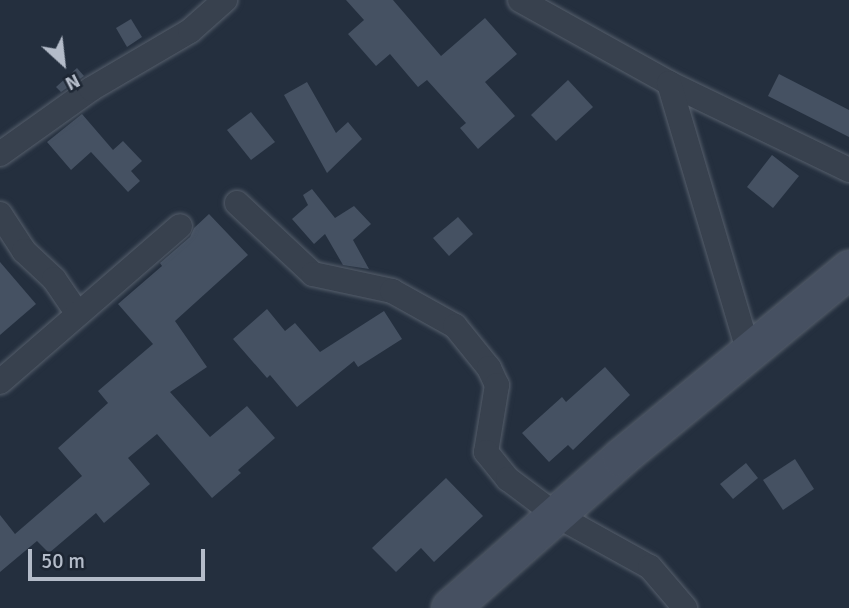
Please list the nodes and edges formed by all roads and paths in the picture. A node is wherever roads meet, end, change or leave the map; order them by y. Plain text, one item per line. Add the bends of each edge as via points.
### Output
1 (225, 0) edge
2 (520, 0) edge
3 (669, 83) junction
4 (0, 154) edge
5 (849, 170) edge
6 (237, 203) dead end
7 (0, 214) edge
8 (180, 226) dead end
9 (849, 269) edge
10 (78, 314) junction
11 (748, 350) junction
12 (0, 382) edge
13 (556, 515) junction
14 (450, 608) edge
15 (685, 608) edge

1 - 4 street via 190,31 91,89
2 - 3 street
3 - 5 street
3 - 11 street
6 - 13 street via 313,274 392,291 455,326 497,385 486,452 508,480
7 - 10 street via 24,251 54,279
8 - 10 street
9 - 11 main road
10 - 12 street
11 - 13 main road
13 - 14 main road
13 - 15 street via 650,567

